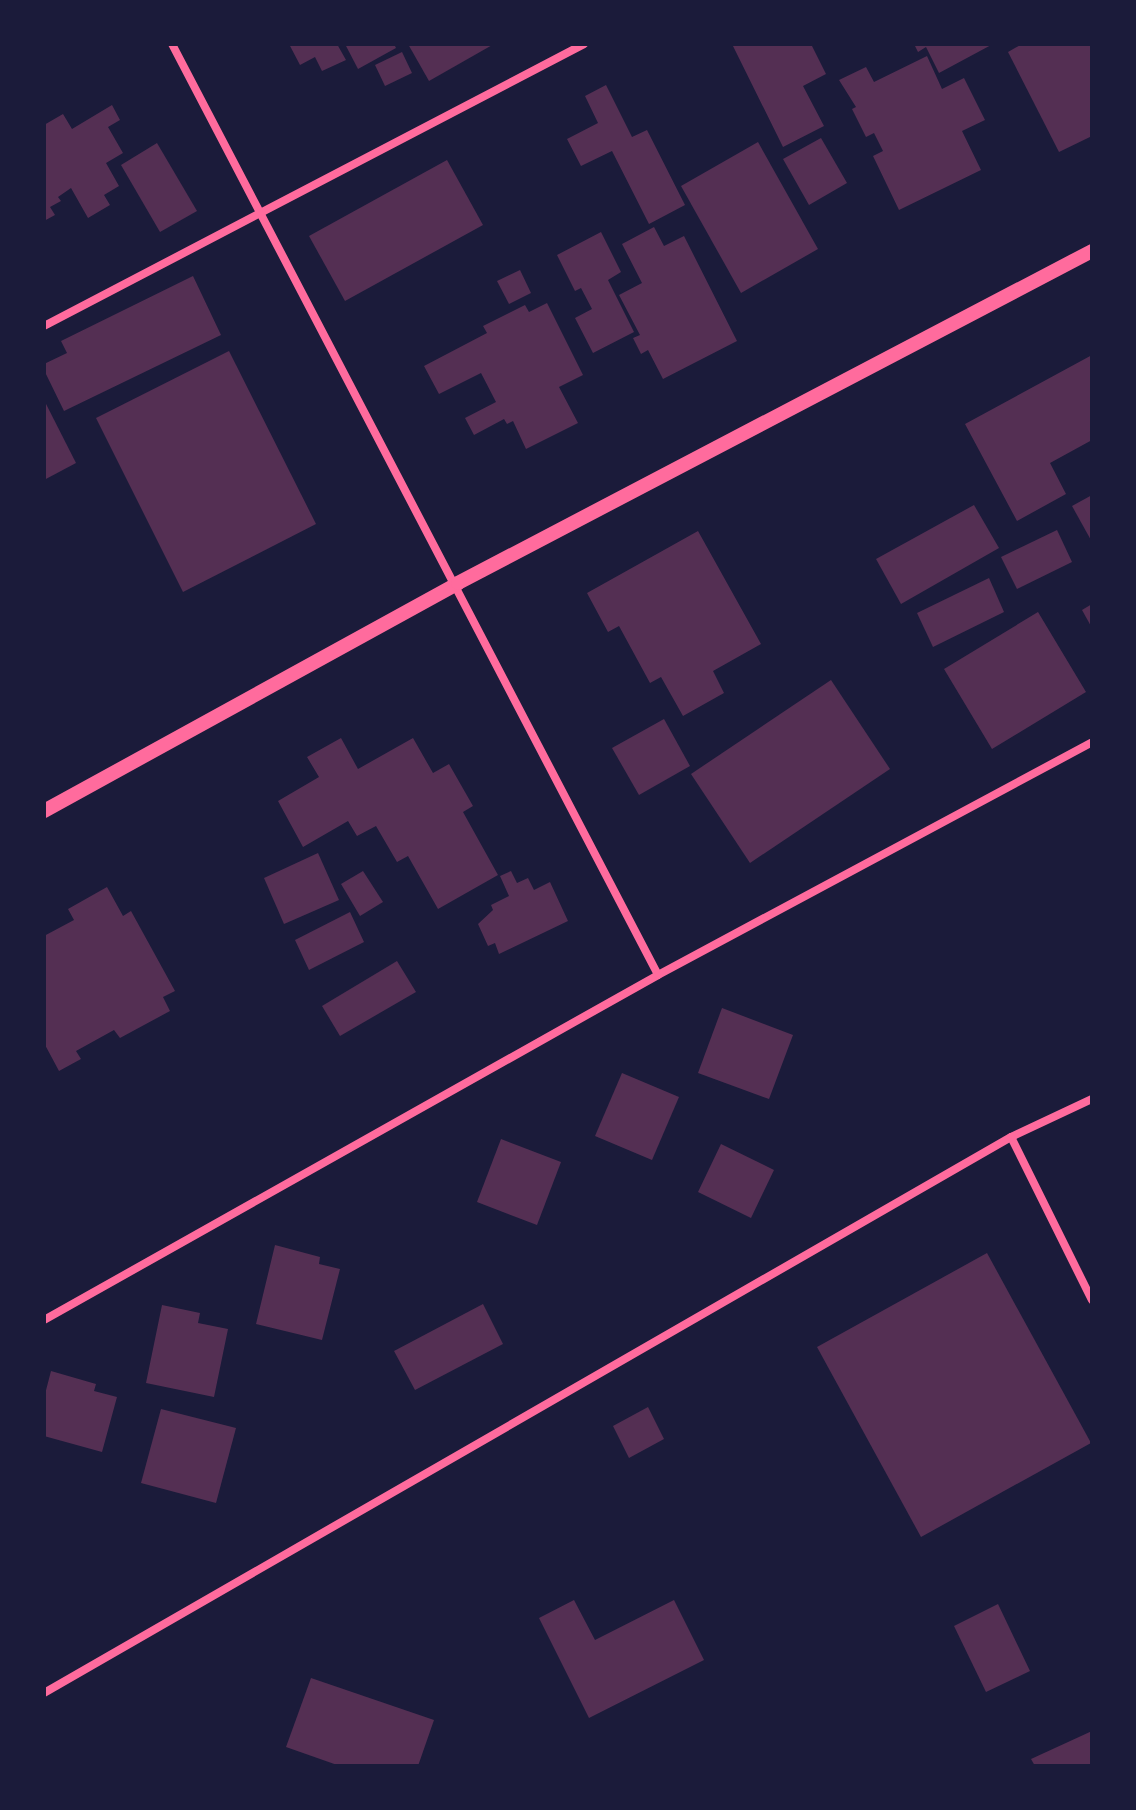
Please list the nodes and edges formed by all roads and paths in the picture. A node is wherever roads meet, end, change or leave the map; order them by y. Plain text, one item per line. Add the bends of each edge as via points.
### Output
1 (172, 44) edge
2 (584, 44) edge
3 (261, 213) junction
4 (1092, 251) edge
5 (44, 326) edge
6 (458, 583) junction
7 (1092, 742) edge
8 (44, 811) edge
9 (658, 975) junction
10 (1092, 1099) edge
11 (1011, 1137) junction
12 (1092, 1300) edge
13 (44, 1320) edge
14 (44, 1693) edge

1 - 3 street
2 - 3 street
3 - 5 street
3 - 6 street
4 - 6 street
6 - 8 street
6 - 9 street
7 - 9 street
9 - 13 street
10 - 11 street
11 - 12 street
11 - 14 street

